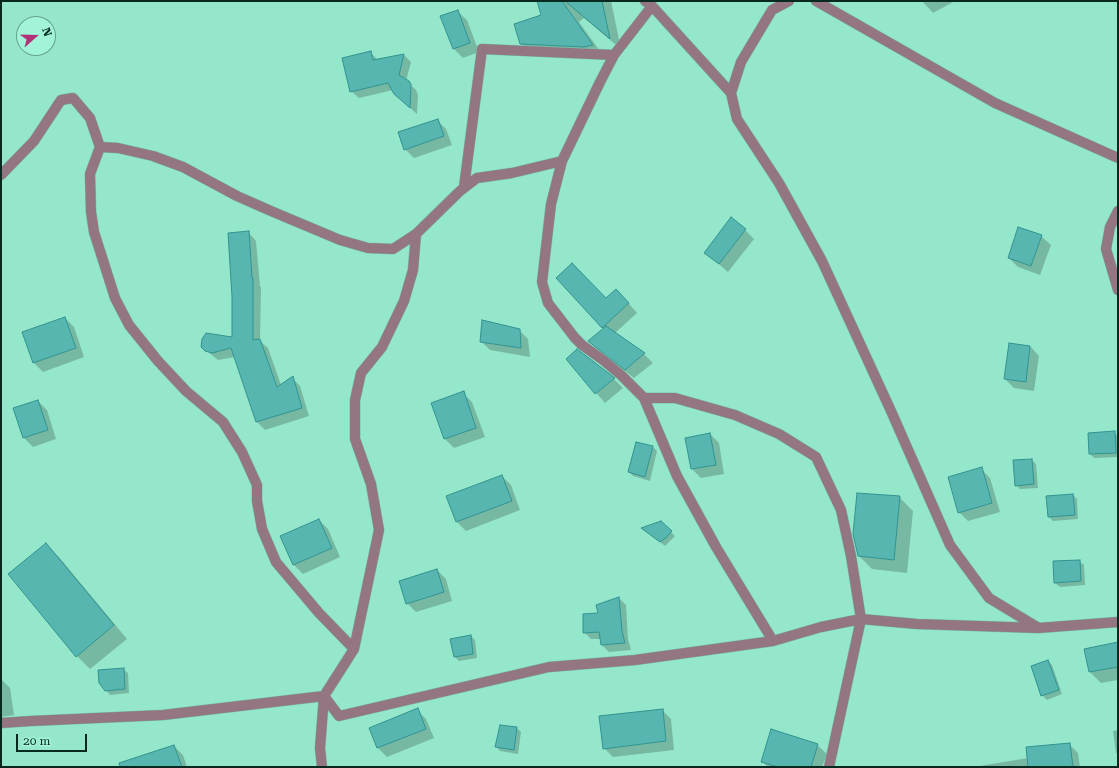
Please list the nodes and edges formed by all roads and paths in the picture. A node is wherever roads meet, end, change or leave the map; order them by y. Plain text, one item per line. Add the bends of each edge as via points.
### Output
1 (789, 1) edge
2 (816, 1) edge
3 (649, 3) edge
4 (614, 55) junction
5 (732, 93) junction
6 (100, 147) junction
7 (1118, 158) edge
8 (562, 161) junction
9 (1, 175) edge
10 (464, 187) junction
11 (1118, 210) edge
12 (416, 234) junction
13 (1118, 290) edge
14 (644, 398) junction
15 (861, 619) junction
16 (1118, 622) edge
17 (1038, 628) junction
18 (773, 641) junction
19 (354, 649) junction
20 (324, 696) junction
21 (1, 724) edge
22 (322, 767) edge
23 (829, 767) edge

1 - 5 street via 772,10 741,62
2 - 7 street via 995,103
3 - 4 street
3 - 5 street
4 - 8 street
4 - 10 street via 482,49
5 - 17 street via 737,119 780,183 822,261 950,545 990,598
6 - 9 street via 90,118 73,98 61,100 34,141
6 - 12 street via 118,148 153,156 183,167 271,212 340,240 368,248 393,248
6 - 19 street via 90,174 91,212 94,232 115,298 129,325 158,361 186,391 223,422 242,452 257,484 262,529 276,562
8 - 10 street via 478,178
8 - 14 street via 551,204 543,265 542,282 548,303 578,342 615,370
10 - 12 street
11 - 13 street via 1110,227 1106,249
12 - 19 street via 413,270 404,301 382,347 361,374 355,400 355,439 371,484 379,530
14 - 15 street via 675,398 735,415 779,434 816,457 841,510
14 - 18 street via 677,476
15 - 17 street via 917,624
15 - 18 street
15 - 23 street
16 - 17 street
18 - 20 street via 635,660 549,667 339,716
19 - 20 street
20 - 21 street via 163,715
20 - 22 street via 320,748

